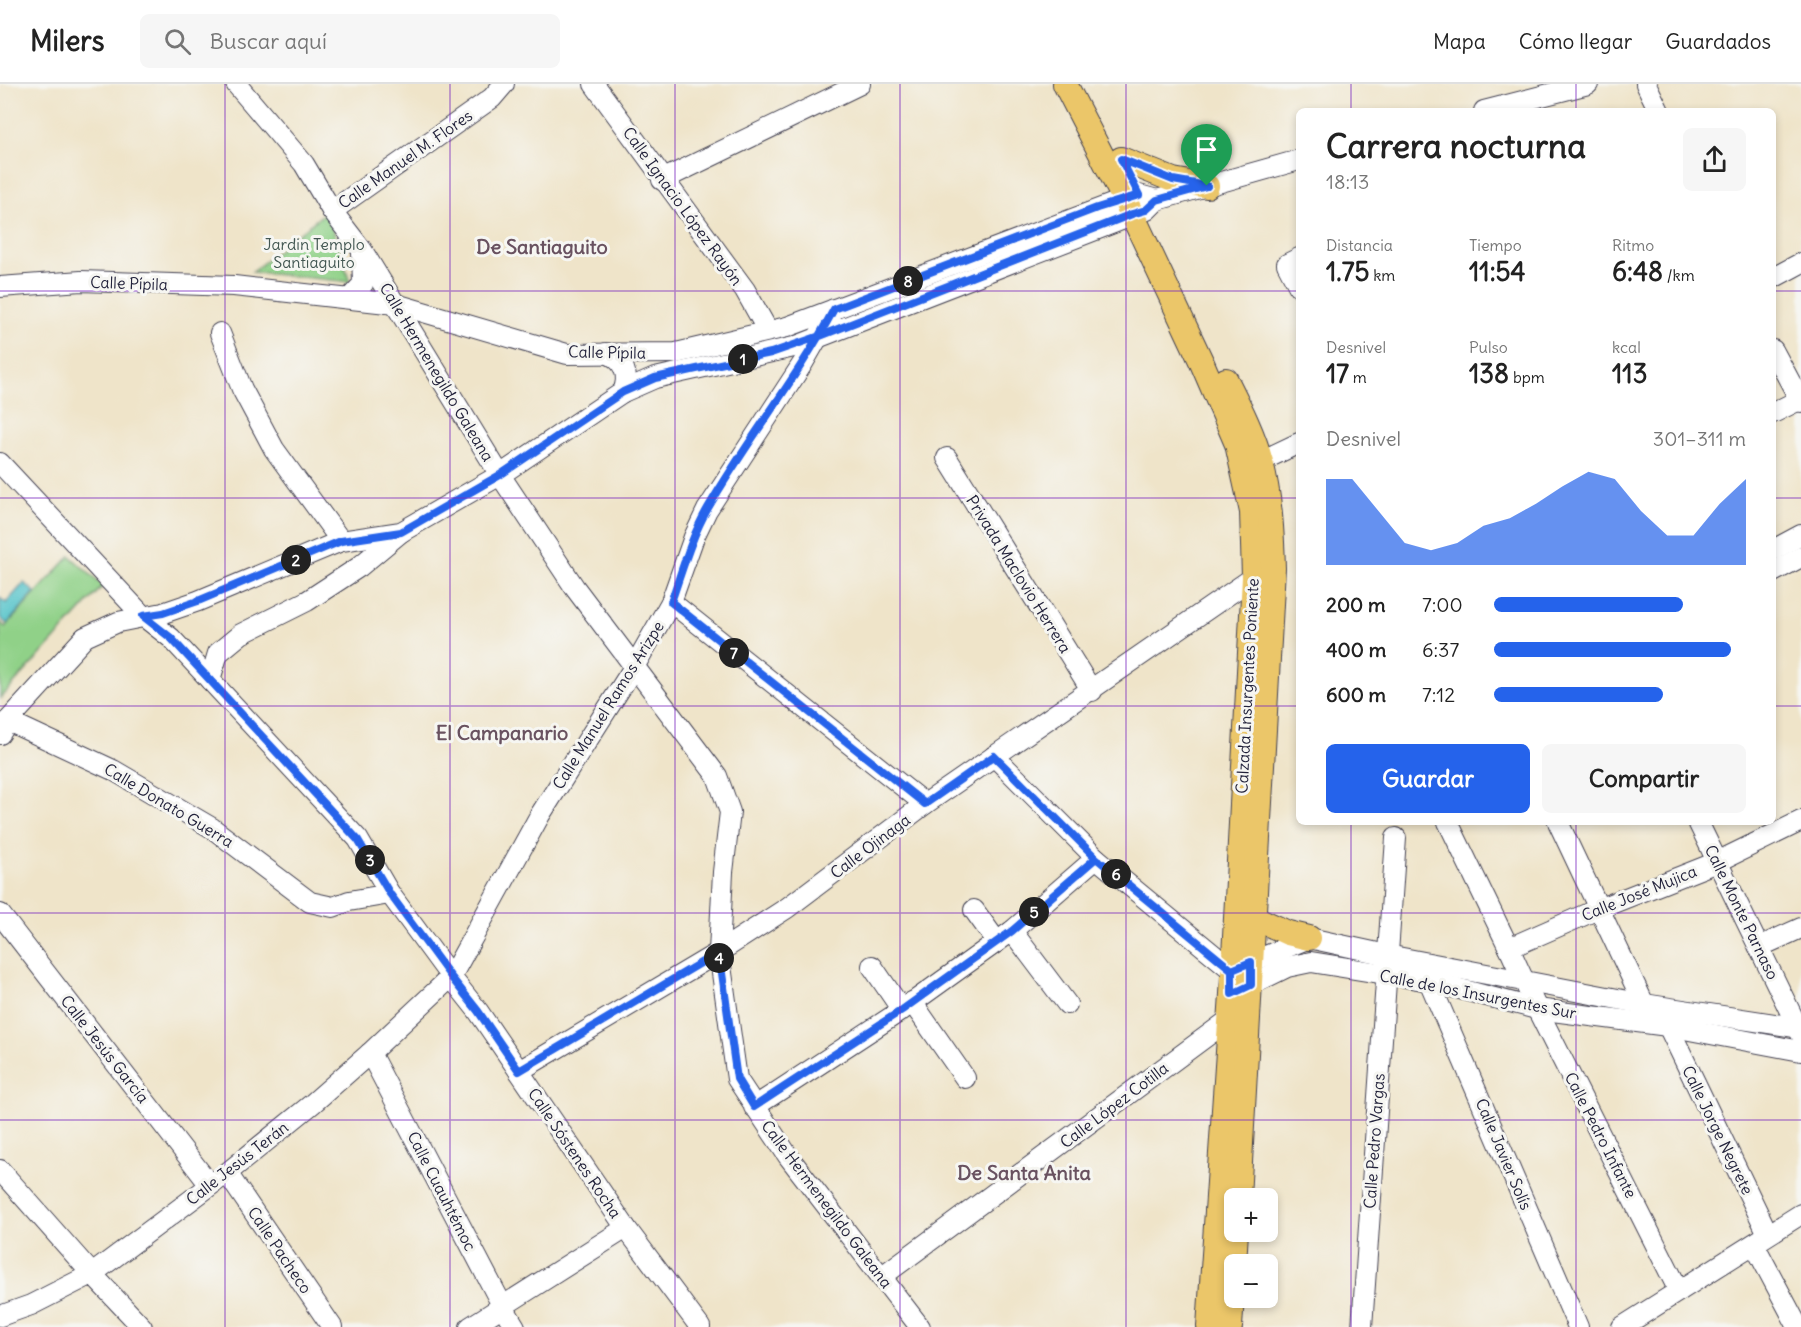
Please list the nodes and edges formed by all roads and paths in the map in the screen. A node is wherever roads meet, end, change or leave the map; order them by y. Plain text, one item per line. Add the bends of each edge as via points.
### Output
1 (594, 84) edge
2 (860, 84) edge
3 (1065, 84) edge
4 (1082, 84) edge
5 (1588, 84) edge
6 (1646, 84) edge
7 (238, 85) edge
8 (494, 89) edge
9 (1508, 108) edge
10 (1658, 108) edge
11 (1090, 117) junction
12 (1121, 159) junction
13 (1296, 161) edge
14 (662, 180) junction
15 (1207, 186) junction
16 (1140, 204) junction
17 (332, 211) junction
18 (362, 250) junction
19 (1296, 260) edge
20 (1801, 263) edge
21 (1776, 276) edge
22 (1296, 281) edge
23 (0, 287) edge
24 (350, 298) junction
25 (396, 304) junction
26 (834, 309) junction
27 (768, 331) junction
28 (220, 333) dead end
29 (820, 336) junction
30 (606, 353) junction
31 (1776, 355) edge
32 (1208, 359) junction
33 (623, 392) junction
34 (1801, 400) edge
35 (1776, 412) edge
36 (1296, 444) edge
37 (946, 458) dead end
38 (1261, 461) junction
39 (0, 463) edge
40 (500, 475) junction
41 (401, 532) junction
42 (1801, 535) edge
43 (341, 541) junction
44 (1776, 548) edge
45 (1801, 557) edge
46 (1776, 570) edge
47 (1263, 573) junction
48 (671, 602) junction
49 (143, 616) junction
50 (634, 667) junction
51 (210, 680) junction
52 (1092, 690) junction
53 (4, 728) edge
54 (994, 756) junction
55 (925, 804) junction
56 (1801, 821) edge
57 (1449, 825) edge
58 (1559, 825) edge
59 (1699, 825) edge
60 (1396, 838) dead end
61 (1096, 858) junction
62 (1717, 862) junction
63 (390, 894) junction
64 (1598, 909) junction
65 (974, 910) dead end
66 (0, 914) edge
67 (1253, 917) junction
68 (1801, 928) edge
69 (1004, 936) junction
70 (1309, 938) junction
71 (1759, 947) junction
72 (1509, 948) junction
73 (719, 952) junction
74 (1386, 965) junction
75 (872, 966) dead end
76 (451, 977) junction
77 (1242, 978) junction
78 (1523, 980) junction
79 (1429, 981) junction
80 (1067, 1004) dead end
81 (1644, 1004) junction
82 (907, 1006) junction
83 (1537, 1009) junction
84 (1230, 1019) junction
85 (1668, 1026) junction
86 (1800, 1030) edge
87 (1801, 1051) edge
88 (370, 1053) junction
89 (519, 1071) junction
90 (964, 1078) dead end
91 (754, 1107) junction
92 (0, 1170) edge
93 (227, 1173) junction
94 (210, 1185) junction
95 (1238, 1188) edge
96 (1801, 1214) edge
97 (626, 1228) junction
98 (1761, 1239) junction
99 (1235, 1242) edge
100 (92, 1274) junction
101 (881, 1277) junction
102 (1679, 1291) junction
103 (502, 1307) junction
104 (8, 1319) edge
105 (142, 1327) edge
106 (332, 1327) edge
107 (470, 1327) edge
108 (515, 1327) edge
109 (700, 1327) edge
110 (920, 1327) edge
111 (1209, 1327) edge
112 (1230, 1327) edge
113 (1362, 1327) edge
114 (1578, 1327) edge
115 (1622, 1327) edge
116 (1798, 1327) edge

1 - 14 street, Calle Ignacio López Rayón
2 - 14 street
3 - 11 main road, Calzada Insurgentes Poniente
4 - 11 main road, Calzada Insurgentes Poniente
5 - 9 street
6 - 10 street
7 - 17 street, Calle Hermenegildo Galeana via 304,164
8 - 17 street, Calle Manuel M. Flores
11 - 12 main road, Calzada Insurgentes Poniente
11 - 16 main road, Calzada Insurgentes Poniente
12 - 15 main road via 1173,180
12 - 16 main road, Calzada Insurgentes Poniente
13 - 15 street, Calle Pípila
14 - 27 street, Calle Ignacio López Rayón via 745,290
15 - 16 street, Calle Pípila
16 - 26 street, Calle Pípila
16 - 29 street, Calle Pípila
16 - 32 main road, Calzada Insurgentes Poniente
17 - 18 street, Calle Hermenegildo Galeana
18 - 24 street via 363,284
18 - 25 street, Calle Hermenegildo Galeana
19 - 22 street via 1287,264
20 - 21 street
23 - 24 street, Calle Pípila via 81,281 234,286
24 - 25 street, Calle Pípila
25 - 30 street, Calle Pípila via 567,354
25 - 40 street, Calle Hermenegildo Galeana
26 - 27 street, Calle Pípila
26 - 29 street, Calle Manuel Ramos Arizpe
27 - 30 street, Calle Pípila via 676,352
28 - 43 street via 242,389 274,449
29 - 33 street, Calle Pípila via 771,353 655,378
29 - 48 street, Calle Manuel Ramos Arizpe via 707,510
30 - 33 street via 620,362 626,373
31 - 34 street
32 - 38 main road, Calzada Insurgentes Poniente via 1248,425
32 - 47 main road, Calzada Insurgentes Poniente via 1237,444
33 - 40 street, Calle Pípila
34 - 35 street
36 - 38 street
37 - 52 street, Privada Maclovio Herrera
38 - 47 main road, Calzada Insurgentes Poniente via 1270,510
39 - 49 street, Calle Sóstenes Rocha
40 - 41 street, Calle Pípila
40 - 50 street, Calle Hermenegildo Galeana via 575,588
41 - 43 street
41 - 51 street via 359,567 308,601 241,634 218,653
42 - 44 street
43 - 49 street via 198,601
45 - 46 street
47 - 52 street, Calle Ojinaga
47 - 67 main road, Calzada Insurgentes Poniente
47 - 77 main road, Calzada Insurgentes Poniente
48 - 50 street, Calle Manuel Ramos Arizpe
48 - 55 street
49 - 51 street, Calle Sóstenes Rocha via 171,638
49 - 53 street via 85,637
50 - 73 street, Calle Hermenegildo Galeana via 717,776 729,812
50 - 76 street, Calle Manuel Ramos Arizpe via 540,815
51 - 63 street, Calle Sóstenes Rocha via 358,840
52 - 54 street, Calle Ojinaga
53 - 63 street, Calle Donato Guerra via 113,770 212,828 310,903 333,907
54 - 55 street, Calle Ojinaga
54 - 61 street
55 - 73 street, Calle Ojinaga via 787,908
56 - 62 street, Calle José Mujica
57 - 72 street, Calle Pedro Infante
58 - 64 street
59 - 62 street, Calle Monte Parnaso
60 - 74 street, Calle Pedro Vargas
61 - 69 street
61 - 77 street
62 - 64 street, Calle José Mujica
62 - 71 street, Calle Monte Parnaso
63 - 76 street, Calle Sóstenes Rocha
64 - 72 street, Calle José Mujica
64 - 81 street
65 - 69 street
66 - 94 street, Calle Jesús García
67 - 70 main road
67 - 77 main road, Calzada Insurgentes Poniente
68 - 71 street
69 - 80 street
69 - 82 street
70 - 74 street, Calle de los Insurgentes Sur
70 - 77 street
71 - 86 street, Calle Monte Parnaso
72 - 78 street, Calle Pedro Infante
73 - 89 street, Calle Ojinaga
73 - 91 street, Calle Hermenegildo Galeana via 737,1079
74 - 77 street, Calle de los Insurgentes Sur via 1311,962
74 - 78 street, Calle de los Insurgentes Sur
74 - 79 street, Calle de los Insurgentes Sur
74 - 113 street, Calle Pedro Vargas
75 - 82 street
76 - 88 street, Calle Jesús Terán
76 - 89 street, Calle Sóstenes Rocha
77 - 84 main road, Calzada Insurgentes Poniente
77 - 95 main road, Calzada Insurgentes Poniente
78 - 81 street, Calle de los Insurgentes Sur
78 - 83 street, Calle Pedro Infante
79 - 83 street, Calle de los Insurgentes Sur
79 - 114 street, Calle Javier Solís
81 - 86 street, Calle de los Insurgentes Sur
82 - 90 street
82 - 91 street
83 - 85 street, Calle de los Insurgentes Sur
83 - 102 street, Calle Pedro Infante
84 - 101 street, Calle López Cotilla
84 - 111 main road, Calzada Insurgentes Poniente
85 - 87 street, Calle de los Insurgentes Sur
85 - 98 street, Calle Jorge Negrete
88 - 93 street, Calle Jesús Terán
88 - 103 street, Calle Cuauhtémoc
89 - 97 street, Calle Sóstenes Rocha
91 - 101 street, Calle Hermenegildo Galeana
92 - 100 street
93 - 94 street, Calle Jesús Terán
93 - 106 street, Calle Pacheco
94 - 100 street, Calle Jesús Terán
96 - 98 street
97 - 103 street
97 - 109 street, Calle Sóstenes Rocha
98 - 102 street
98 - 116 street, Calle Jorge Negrete
99 - 112 main road
100 - 104 street, Calle Jesús Terán
100 - 105 street
101 - 110 street, Calle Hermenegildo Galeana
102 - 115 street
103 - 107 street
103 - 108 street, Calle Cuauhtémoc

